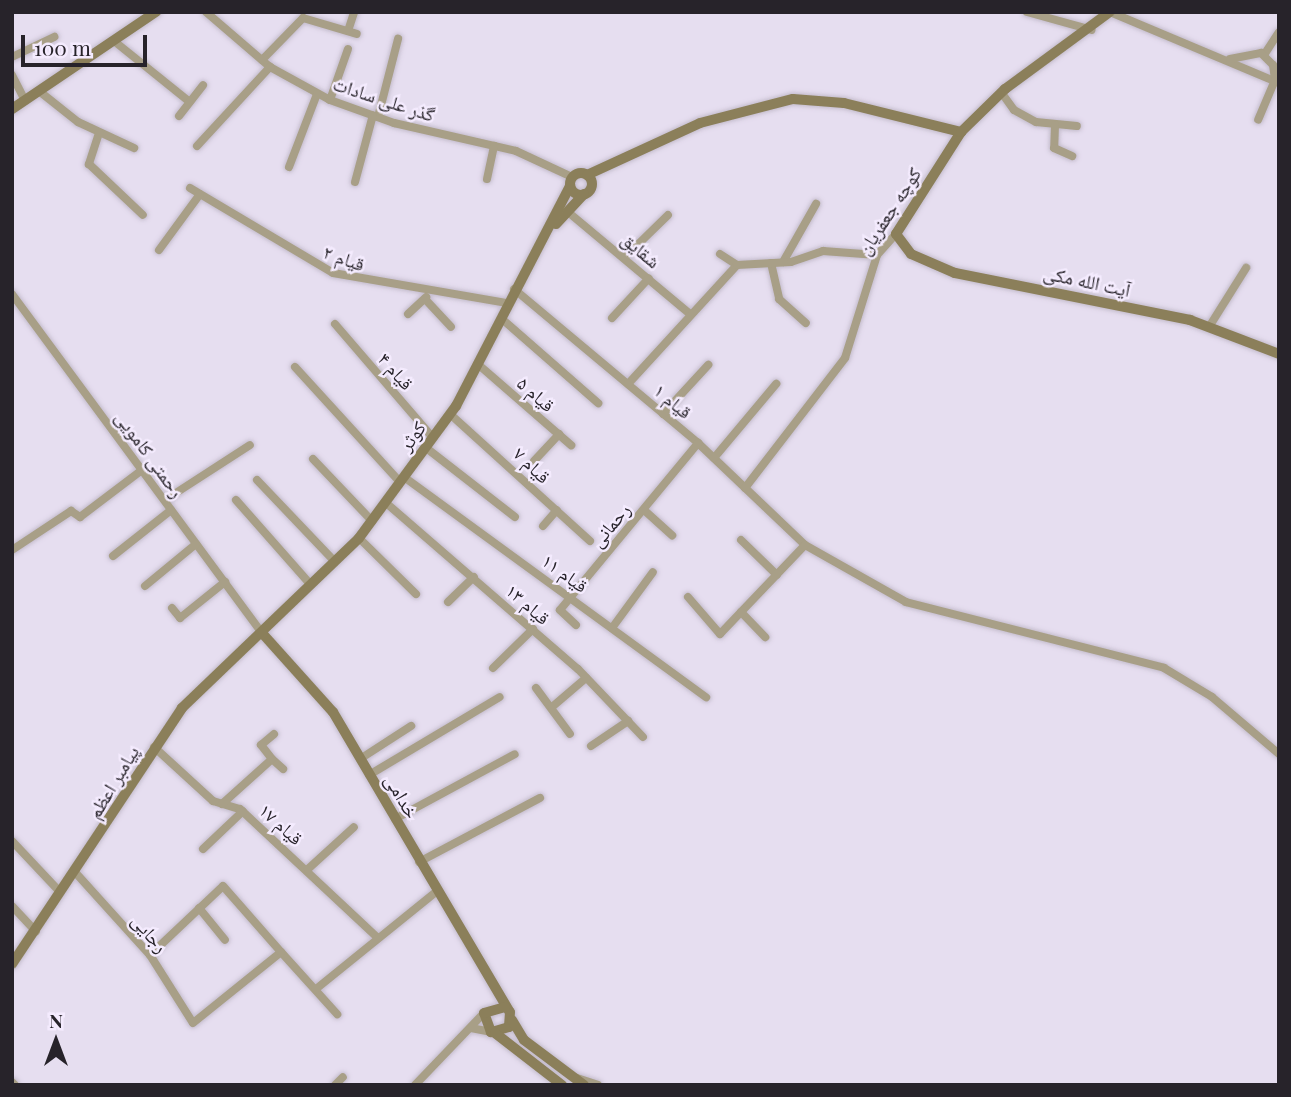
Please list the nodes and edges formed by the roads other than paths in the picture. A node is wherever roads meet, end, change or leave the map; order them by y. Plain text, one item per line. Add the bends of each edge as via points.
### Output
1 (156, 12) edge
2 (206, 12) edge
3 (354, 12) edge
4 (1027, 12) edge
5 (1110, 12) edge
6 (1094, 30) junction
7 (1279, 32) edge
8 (54, 37) dead end
9 (398, 39) dead end
10 (114, 41) junction
11 (348, 49) dead end
12 (1264, 55) junction
13 (12, 57) edge
14 (1230, 59) junction
15 (262, 60) junction
16 (270, 67) junction
17 (12, 75) edge
18 (1277, 82) edge
19 (204, 85) dead end
20 (39, 91) junction
21 (1001, 92) junction
22 (317, 94) junction
23 (330, 100) junction
24 (25, 101) junction
25 (190, 102) junction
26 (12, 110) edge
27 (179, 116) dead end
28 (376, 116) junction
29 (1258, 120) dead end
30 (1055, 125) junction
31 (1077, 126) dead end
32 (961, 132) junction
33 (99, 133) junction
34 (197, 146) dead end
35 (494, 146) junction
36 (134, 148) dead end
37 (1072, 156) dead end
38 (620, 160) junction
39 (289, 167) dead end
40 (587, 175) junction
41 (487, 179) dead end
42 (571, 181) junction
43 (355, 182) dead end
44 (190, 188) dead end
45 (587, 192) junction
46 (200, 194) junction
47 (817, 204) dead end
48 (568, 212) junction
49 (143, 215) dead end
50 (668, 215) dead end
51 (549, 231) junction
52 (896, 234) junction
53 (159, 250) dead end
54 (720, 254) dead end
55 (877, 254) junction
56 (625, 257) junction
57 (783, 262) junction
58 (771, 263) junction
59 (737, 265) junction
60 (1246, 268) dead end
61 (649, 278) junction
62 (514, 288) junction
63 (12, 294) edge
64 (428, 296) junction
65 (507, 303) junction
66 (408, 314) dead end
67 (691, 315) junction
68 (612, 318) dead end
69 (502, 319) junction
70 (806, 323) dead end
71 (335, 324) dead end
72 (451, 327) dead end
73 (1209, 327) junction
74 (1279, 354) edge
75 (708, 365) dead end
76 (480, 366) junction
77 (295, 367) dead end
78 (628, 384) junction
79 (776, 384) dead end
80 (598, 403) dead end
81 (450, 414) junction
82 (663, 414) junction
83 (559, 434) junction
84 (433, 438) junction
85 (698, 443) junction
86 (250, 444) dead end
87 (571, 445) dead end
88 (425, 447) junction
89 (714, 458) junction
90 (313, 459) dead end
91 (534, 461) dead end
92 (142, 470) junction
93 (402, 479) junction
94 (257, 480) dead end
95 (745, 488) junction
96 (164, 500) junction
97 (236, 500) dead end
98 (385, 502) junction
99 (171, 510) junction
100 (557, 510) junction
101 (644, 510) junction
102 (515, 517) dead end
103 (372, 521) junction
104 (542, 526) dead end
105 (672, 535) dead end
106 (359, 538) junction
107 (741, 540) dead end
108 (590, 541) dead end
109 (196, 544) junction
110 (805, 545) junction
111 (12, 550) edge
112 (113, 556) dead end
113 (335, 562) junction
114 (653, 572) dead end
115 (777, 575) junction
116 (474, 577) junction
117 (225, 582) junction
118 (311, 585) junction
119 (145, 586) dead end
120 (416, 594) dead end
121 (571, 597) junction
122 (688, 597) dead end
123 (448, 602) dead end
124 (172, 608) dead end
125 (741, 612) junction
126 (576, 625) dead end
127 (612, 628) junction
128 (533, 629) junction
129 (262, 633) junction
130 (765, 637) dead end
131 (493, 667) dead end
132 (586, 678) junction
133 (536, 688) dead end
134 (500, 697) dead end
135 (706, 697) dead end
136 (552, 707) junction
137 (628, 722) junction
138 (411, 726) dead end
139 (274, 734) dead end
140 (570, 734) dead end
141 (643, 737) dead end
142 (591, 746) dead end
143 (155, 747) junction
144 (515, 754) dead end
145 (1279, 754) edge
146 (272, 759) junction
147 (360, 759) junction
148 (283, 769) dead end
149 (369, 775) junction
150 (540, 798) dead end
151 (222, 804) junction
152 (243, 811) junction
153 (395, 819) junction
154 (354, 827) dead end
155 (12, 841) edge
156 (203, 849) dead end
157 (419, 862) junction
158 (308, 869) junction
159 (74, 870) junction
160 (437, 891) junction
161 (60, 892) junction
162 (12, 906) edge
163 (199, 908) junction
164 (37, 933) junction
165 (378, 938) junction
166 (225, 940) dead end
167 (281, 952) junction
168 (150, 955) junction
169 (12, 964) edge
170 (316, 989) junction
171 (492, 989) junction
172 (505, 1007) junction
173 (486, 1011) junction
174 (337, 1014) dead end
175 (512, 1020) junction
176 (471, 1028) junction
177 (493, 1033) junction
178 (343, 1077) dead end
179 (568, 1082) edge
180 (335, 1085) edge
181 (415, 1085) edge
182 (584, 1085) edge
183 (597, 1085) edge

1 - 10 main road
2 - 15 street, گذر علی سادات
3 - 15 street via 353,33 303,18
4 - 6 street
5 - 6 main road, کوچه جعفریان
5 - 14 street
6 - 21 main road, کوچه جعفریان
7 - 12 street
8 - 13 street
9 - 28 street
10 - 20 main road
10 - 25 street
11 - 23 street
12 - 14 street
12 - 18 street
14 - 18 street
15 - 16 street, گذر علی سادات
16 - 22 street, گذر علی سادات
16 - 34 street
17 - 24 street
18 - 29 street
19 - 25 street
20 - 24 main road
20 - 33 street
21 - 30 street via 1023,116
21 - 32 main road, کوچه جعفریان
22 - 23 street, گذر علی سادات
22 - 39 street
23 - 28 street, گذر علی سادات
24 - 26 main road
25 - 27 street
28 - 35 street, گذر علی سادات
28 - 43 street
30 - 31 street
30 - 37 street via 1054,148
32 - 38 main road via 802,99 721,116
32 - 52 main road, کوچه جعفریان
33 - 36 street
33 - 49 street via 89,164
35 - 41 street
35 - 42 street, گذر علی سادات
38 - 40 main road
38 - 45 main road
40 - 42 main road
40 - 45 main road
42 - 45 main road
42 - 51 main road
44 - 46 street, قیام ۲
45 - 48 main road
46 - 53 street
46 - 64 street, قیام ۲ via 333,273
47 - 57 street
48 - 51 main road
48 - 56 street, شقایق
50 - 56 street
51 - 62 main road, کوثر
52 - 55 street, کوچه جعفریان
52 - 73 main road, آیت الله مکی via 911,254 955,273
54 - 59 street
55 - 57 street via 824,251
55 - 95 street, کوچه جعفریان via 845,358
56 - 61 street, شقایق
57 - 58 street
58 - 59 street
58 - 70 street via 779,299
59 - 67 street
60 - 73 street
61 - 67 street, شقایق
61 - 68 street
62 - 65 main road, کوثر
62 - 78 street, قیام ۱
63 - 92 street, رحمتی کامویی
64 - 65 street, قیام ۲
64 - 66 street
64 - 72 street
65 - 69 main road, کوثر
67 - 78 street
69 - 76 main road, کوثر
69 - 80 street
71 - 84 street, قیام ۴
73 - 74 main road, آیت الله مکی
75 - 82 street
76 - 81 main road, کوثر
76 - 83 street, قیام ۵
77 - 93 street, قیام ۱۱
78 - 82 street, قیام ۱
79 - 89 street
81 - 84 main road, کوثر
81 - 100 street, قیام ۷
82 - 85 street, قیام ۱
83 - 87 street, قیام ۵
83 - 91 street
84 - 88 main road, کوثر
85 - 89 street, قیام ۱
85 - 101 street, رحمانی
86 - 96 street
88 - 93 main road, کوثر
88 - 102 street
89 - 95 street, قیام ۱
90 - 103 street
92 - 96 street, رحمتی کامویی
92 - 111 street via 80,517 71,511
93 - 98 main road, کوثر
93 - 121 street, قیام ۱۱
94 - 113 street
95 - 110 street, قیام ۱
96 - 99 street, رحمتی کامویی
97 - 118 street
98 - 103 main road, کوثر
98 - 116 street, قیام ۱۳
99 - 109 street, رحمتی کامویی
99 - 112 street
100 - 104 street
100 - 108 street, قیام ۷
101 - 105 street
101 - 121 street, رحمانی
103 - 106 main road, کوثر
106 - 113 main road, کوثر
106 - 120 street
107 - 115 street
109 - 117 street, رحمتی کامویی
109 - 119 street
110 - 115 street
110 - 145 street, قیام ۱ via 906,602 1004,632 1110,651 1164,668 1212,697
113 - 118 main road, کوثر
114 - 127 street
115 - 125 street
116 - 123 street
116 - 128 street, قیام ۱۳
117 - 124 street via 180,618
117 - 129 street, رحمتی کامویی
118 - 129 main road, کوثر
121 - 126 street via 560,610
121 - 127 street, قیام ۱۱
122 - 125 street via 720,634
125 - 130 street
127 - 135 street, قیام ۱۱
128 - 131 street
128 - 132 street, قیام ۱۳
129 - 143 main road, پیامبر اعظم via 206,679
129 - 147 main road, خدامی via 333,712
132 - 136 street
132 - 137 street, قیام ۱۳
133 - 136 street
134 - 149 street
136 - 140 street
137 - 141 street, قیام ۱۳
137 - 142 street
138 - 147 street
139 - 146 street via 261,745
143 - 151 street, قیام ۱۷
143 - 159 main road, پیامبر اعظم
144 - 153 street
146 - 148 street
146 - 151 street
147 - 149 main road, خدامی
149 - 153 main road, خدامی
150 - 157 street
151 - 152 street, قیام ۱۷
152 - 156 street
152 - 158 street, قیام ۱۷
153 - 157 main road, خدامی
154 - 158 street
155 - 161 street
157 - 160 main road, خدامی
158 - 165 street, قیام ۱۷
159 - 161 main road, پیامبر اعظم
159 - 168 street, رجایی
160 - 165 street
160 - 171 main road, خدامی
161 - 164 main road, پیامبر اعظم
162 - 164 street
163 - 166 street
163 - 167 street via 223,886
163 - 168 street
164 - 169 main road, پیامبر اعظم
165 - 170 street
167 - 168 street, رجایی via 193,1023
167 - 170 street
170 - 174 street
171 - 172 main road, خدامی
171 - 173 main road
172 - 173 main road
172 - 175 main road, خدامی
173 - 176 street
173 - 177 main road
175 - 177 main road
175 - 179 main road, خدامی via 524,1040
176 - 177 street
176 - 181 street
177 - 179 main road
178 - 180 street
179 - 182 main road
179 - 183 street

